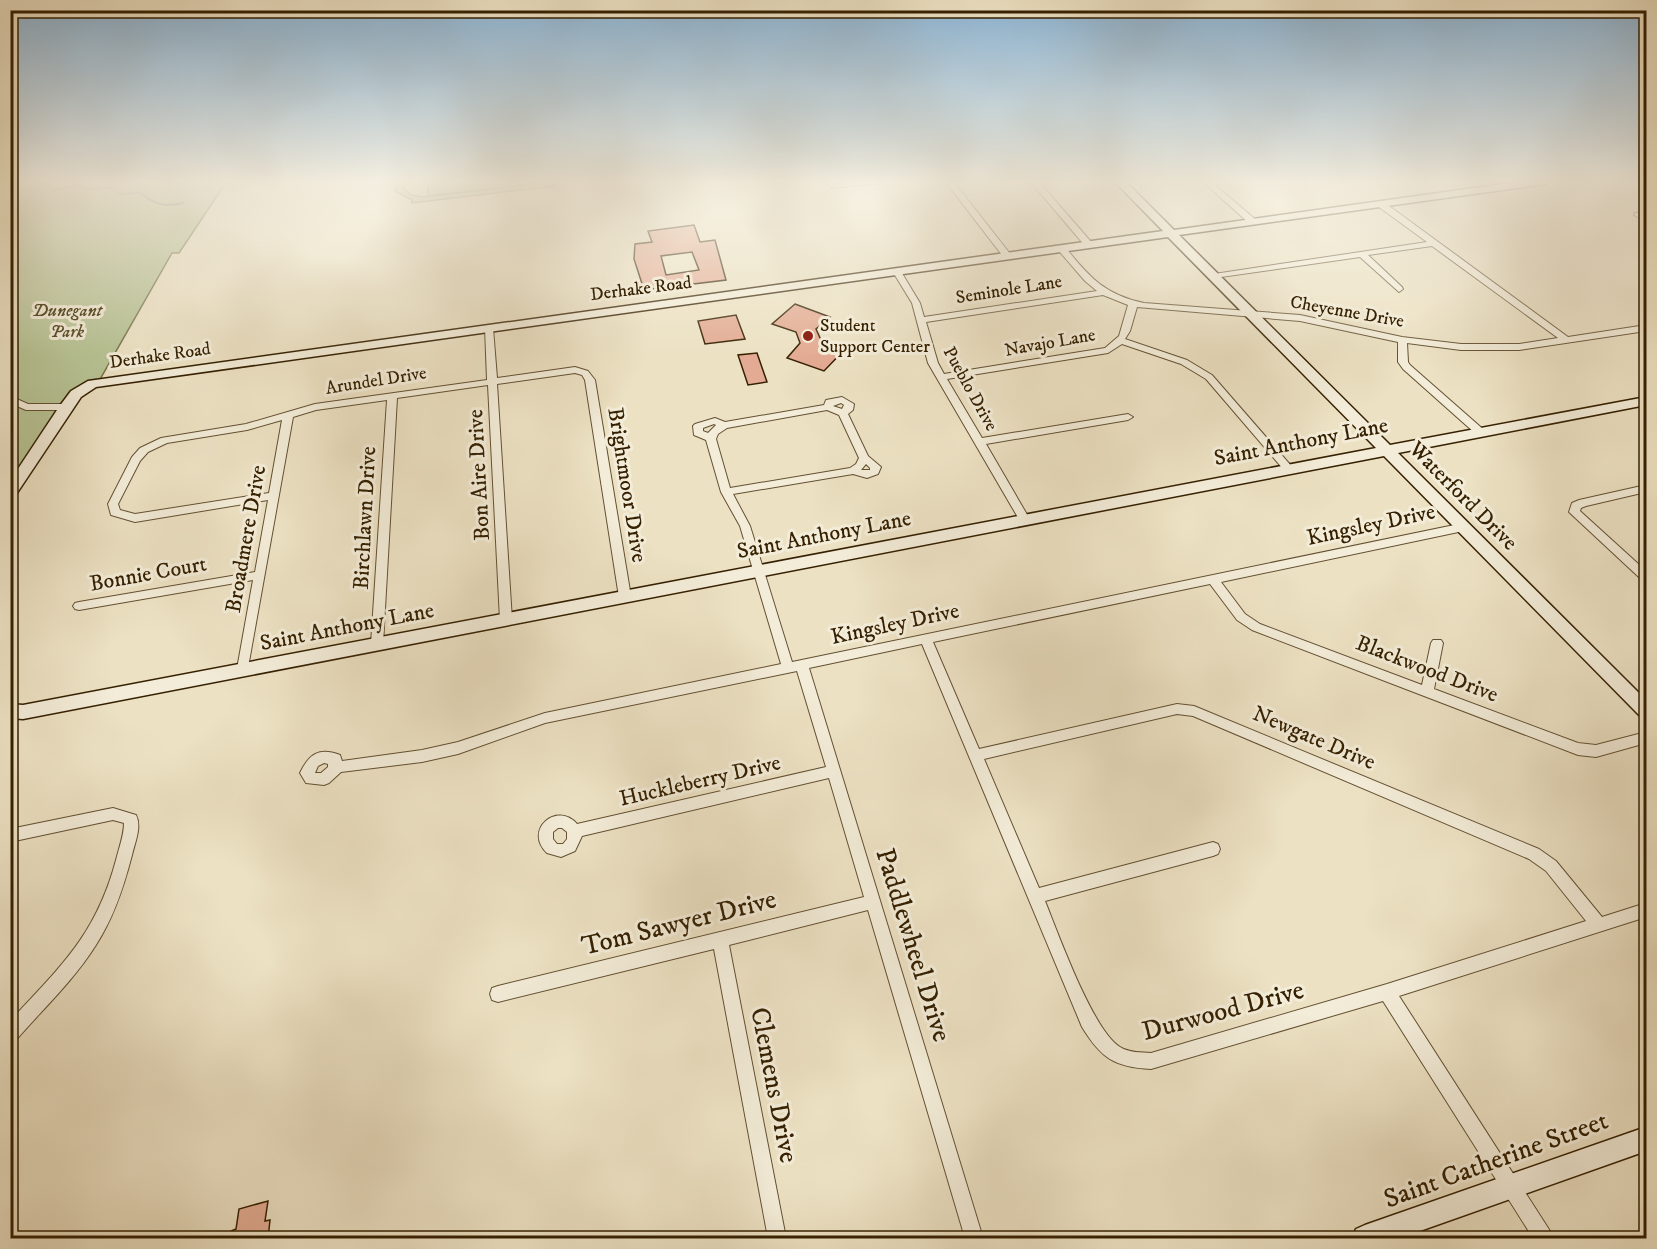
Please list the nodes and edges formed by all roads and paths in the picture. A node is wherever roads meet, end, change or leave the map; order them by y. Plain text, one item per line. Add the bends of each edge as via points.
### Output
1 (994, 239) edge
2 (1084, 239) edge
3 (1132, 239) edge
4 (1177, 239) edge
5 (1429, 239) edge
6 (1434, 243) junction
7 (1089, 245) junction
8 (1062, 249) junction
9 (1362, 254) junction
10 (1008, 257) junction
11 (897, 272) junction
12 (1214, 276) junction
13 (1399, 289) dead end
14 (1102, 293) junction
15 (1133, 304) junction
16 (1251, 315) junction
17 (922, 320) junction
18 (489, 328) junction
19 (1647, 328) edge
20 (1402, 340) junction
21 (1566, 340) junction
22 (1121, 341) junction
23 (943, 377) junction
24 (493, 380) junction
25 (590, 380) joint
26 (392, 395) junction
27 (10, 399) edge
28 (1647, 400) edge
29 (66, 407) junction
30 (288, 416) junction
31 (1128, 417) dead end
32 (724, 425) junction
33 (1479, 432) junction
34 (712, 435) junction
35 (980, 441) junction
36 (1387, 449) junction
37 (1288, 468) junction
38 (1647, 489) edge
39 (726, 492) junction
40 (10, 493) edge
41 (273, 496) junction
42 (1024, 518) junction
43 (1464, 527) junction
44 (759, 571) junction
45 (258, 575) junction
46 (1647, 577) edge
47 (1213, 579) junction
48 (625, 597) junction
49 (79, 606) dead end
50 (506, 620) junction
51 (926, 639) junction
52 (1437, 643) dead end
53 (377, 644) junction
54 (795, 667) junction
55 (243, 669) junction
56 (1427, 692) junction
57 (10, 711) edge
58 (1647, 711) edge
59 (1647, 737) edge
60 (976, 755) junction
61 (337, 766) dead end
62 (834, 771) junction
63 (575, 831) dead end
64 (10, 836) edge
65 (1213, 849) dead end
66 (1035, 896) junction
67 (873, 902) junction
68 (1647, 910) edge
69 (1599, 925) junction
70 (720, 940) junction
71 (1387, 992) junction
72 (498, 994) dead end
73 (10, 1034) edge
74 (1647, 1139) edge
75 (1510, 1187) junction
76 (777, 1239) edge
77 (974, 1239) edge
78 (1365, 1239) edge
79 (1543, 1239) edge

1 - 10 street
2 - 7 street
3 - 7 street, Derhake Road
4 - 12 street, Waterford Drive
5 - 6 street
6 - 9 street
6 - 21 street
7 - 8 street, Derhake Road
8 - 10 street, Derhake Road
8 - 14 street, Cheyenne Drive
9 - 12 street
9 - 13 street
10 - 11 street, Derhake Road
11 - 17 street, Pueblo Drive
11 - 18 street, Derhake Road
12 - 16 street, Waterford Drive
14 - 15 street, Cheyenne Drive
14 - 17 street, Seminole Lane
15 - 16 street, Cheyenne Drive
15 - 22 street, Navajo Lane
16 - 20 street, Cheyenne Drive via 1300,318
16 - 36 street, Waterford Drive
17 - 23 street, Pueblo Drive via 933,363
18 - 24 street, Bon Aire Drive
18 - 29 street, Derhake Road via 104,382 83,388
19 - 21 street, Cheyenne Drive
20 - 21 street, Cheyenne Drive via 1461,347 1519,347
20 - 33 street via 1406,367
22 - 23 street, Navajo Lane via 1098,352
22 - 37 street via 1184,362 1209,377
23 - 35 street, Pueblo Drive
24 - 25 street, Arundel Drive via 575,370 585,373
24 - 26 street, Arundel Drive
24 - 50 street, Bon Aire Drive
25 - 48 street, Brightmoor Drive
26 - 30 street, Arundel Drive via 315,407
26 - 53 street, Birchlawn Drive
27 - 29 street via 26,407
28 - 33 street, Saint Anthony Lane
29 - 40 street, Derhake Road
30 - 41 street, Broadmere Drive
30 - 41 street, Arundel Drive via 165,440 144,450 112,504 115,512 135,518
31 - 35 street
32 - 34 street
32 - 34 street, Paddlewheel Drive via 706,422 698,426 698,433
32 - 39 street via 828,407 843,413 864,458 876,467 867,475 853,471
33 - 36 street, Saint Anthony Lane
34 - 39 street, Paddlewheel Drive
35 - 42 street, Pueblo Drive
36 - 37 street, Saint Anthony Lane
36 - 43 street, Waterford Drive
37 - 42 street, Saint Anthony Lane
38 - 46 street via 1583,502 1574,512
39 - 44 street, Paddlewheel Drive via 745,526
41 - 45 street, Broadmere Drive
42 - 44 street, Saint Anthony Lane
43 - 47 street, Kingsley Drive
43 - 58 street, Waterford Drive
44 - 48 street, Saint Anthony Lane
44 - 54 street, Paddlewheel Drive
45 - 49 street, Bonnie Court
45 - 55 street, Broadmere Drive
47 - 51 street, Kingsley Drive
47 - 56 street, Blackwood Drive via 1240,616 1256,627
48 - 50 street, Saint Anthony Lane
50 - 53 street, Saint Anthony Lane
51 - 54 street, Kingsley Drive
51 - 60 street, Durwood Drive
52 - 56 street
53 - 55 street, Saint Anthony Lane
54 - 61 street, Kingsley Drive via 545,718 458,748
54 - 62 street, Paddlewheel Drive
55 - 57 street, Saint Anthony Lane via 23,712
56 - 59 street, Blackwood Drive via 1578,749 1596,751
60 - 66 street, Durwood Drive
60 - 69 street, Newgate Drive via 1177,709 1194,711 1534,854 1551,866
62 - 63 street, Huckleberry Drive
62 - 67 street, Paddlewheel Drive
64 - 73 street via 113,814 131,819 114,894 99,926
65 - 66 street
66 - 71 street, Durwood Drive via 1088,1021 1104,1048 1127,1060 1151,1061
67 - 70 street, Tom Sawyer Drive
67 - 77 street, Paddlewheel Drive
68 - 69 street, Durwood Drive
69 - 71 street, Durwood Drive
70 - 72 street, Tom Sawyer Drive
70 - 76 street, Clemens Drive
71 - 75 street
74 - 75 street, Saint Catherine Street
75 - 78 street, Saint Catherine Street
75 - 79 street

